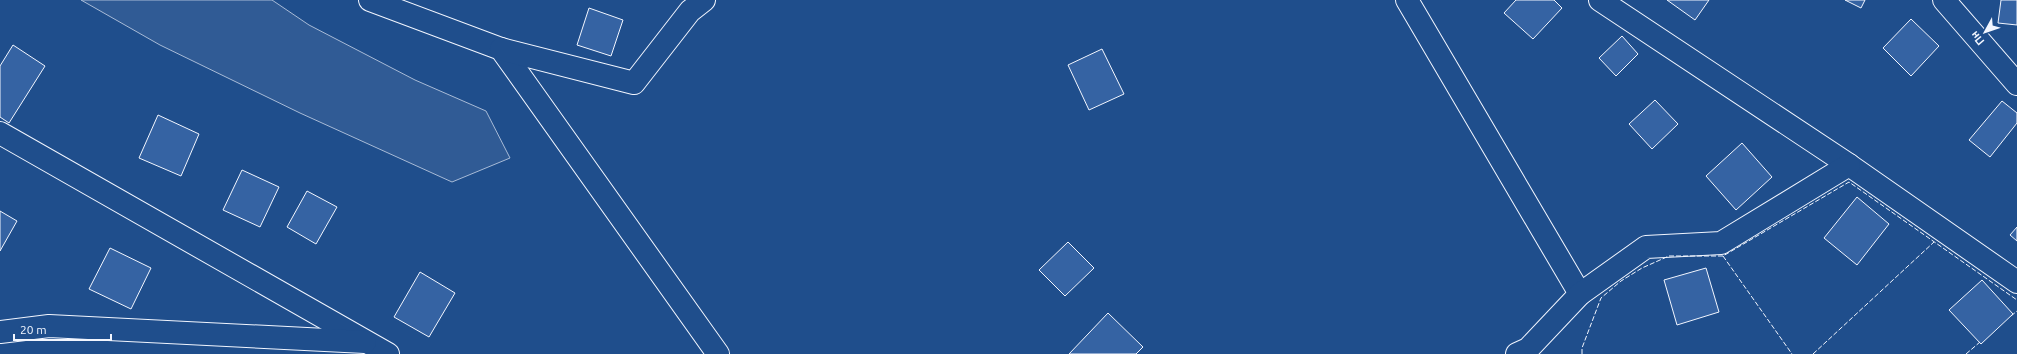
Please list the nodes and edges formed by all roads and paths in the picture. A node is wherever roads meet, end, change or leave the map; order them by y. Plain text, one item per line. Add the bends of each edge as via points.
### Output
1 (370, 0) edge
2 (704, 0) edge
3 (1407, 0) edge
4 (1600, 0) edge
5 (1944, 0) edge
6 (501, 49) junction
7 (2017, 84) edge
8 (0, 133) edge
9 (1849, 165) junction
10 (2017, 282) edge
11 (1580, 294) junction
12 (0, 332) edge
13 (370, 342) junction
14 (1526, 352) edge
15 (388, 354) edge
16 (718, 354) edge

1 - 6 street
2 - 6 street via 690,11 634,83
3 - 11 street
4 - 9 street
5 - 7 street
6 - 16 street
8 - 13 street
9 - 10 street
9 - 11 street via 1721,243 1646,247
11 - 14 street
12 - 13 street via 49,326
13 - 15 street

